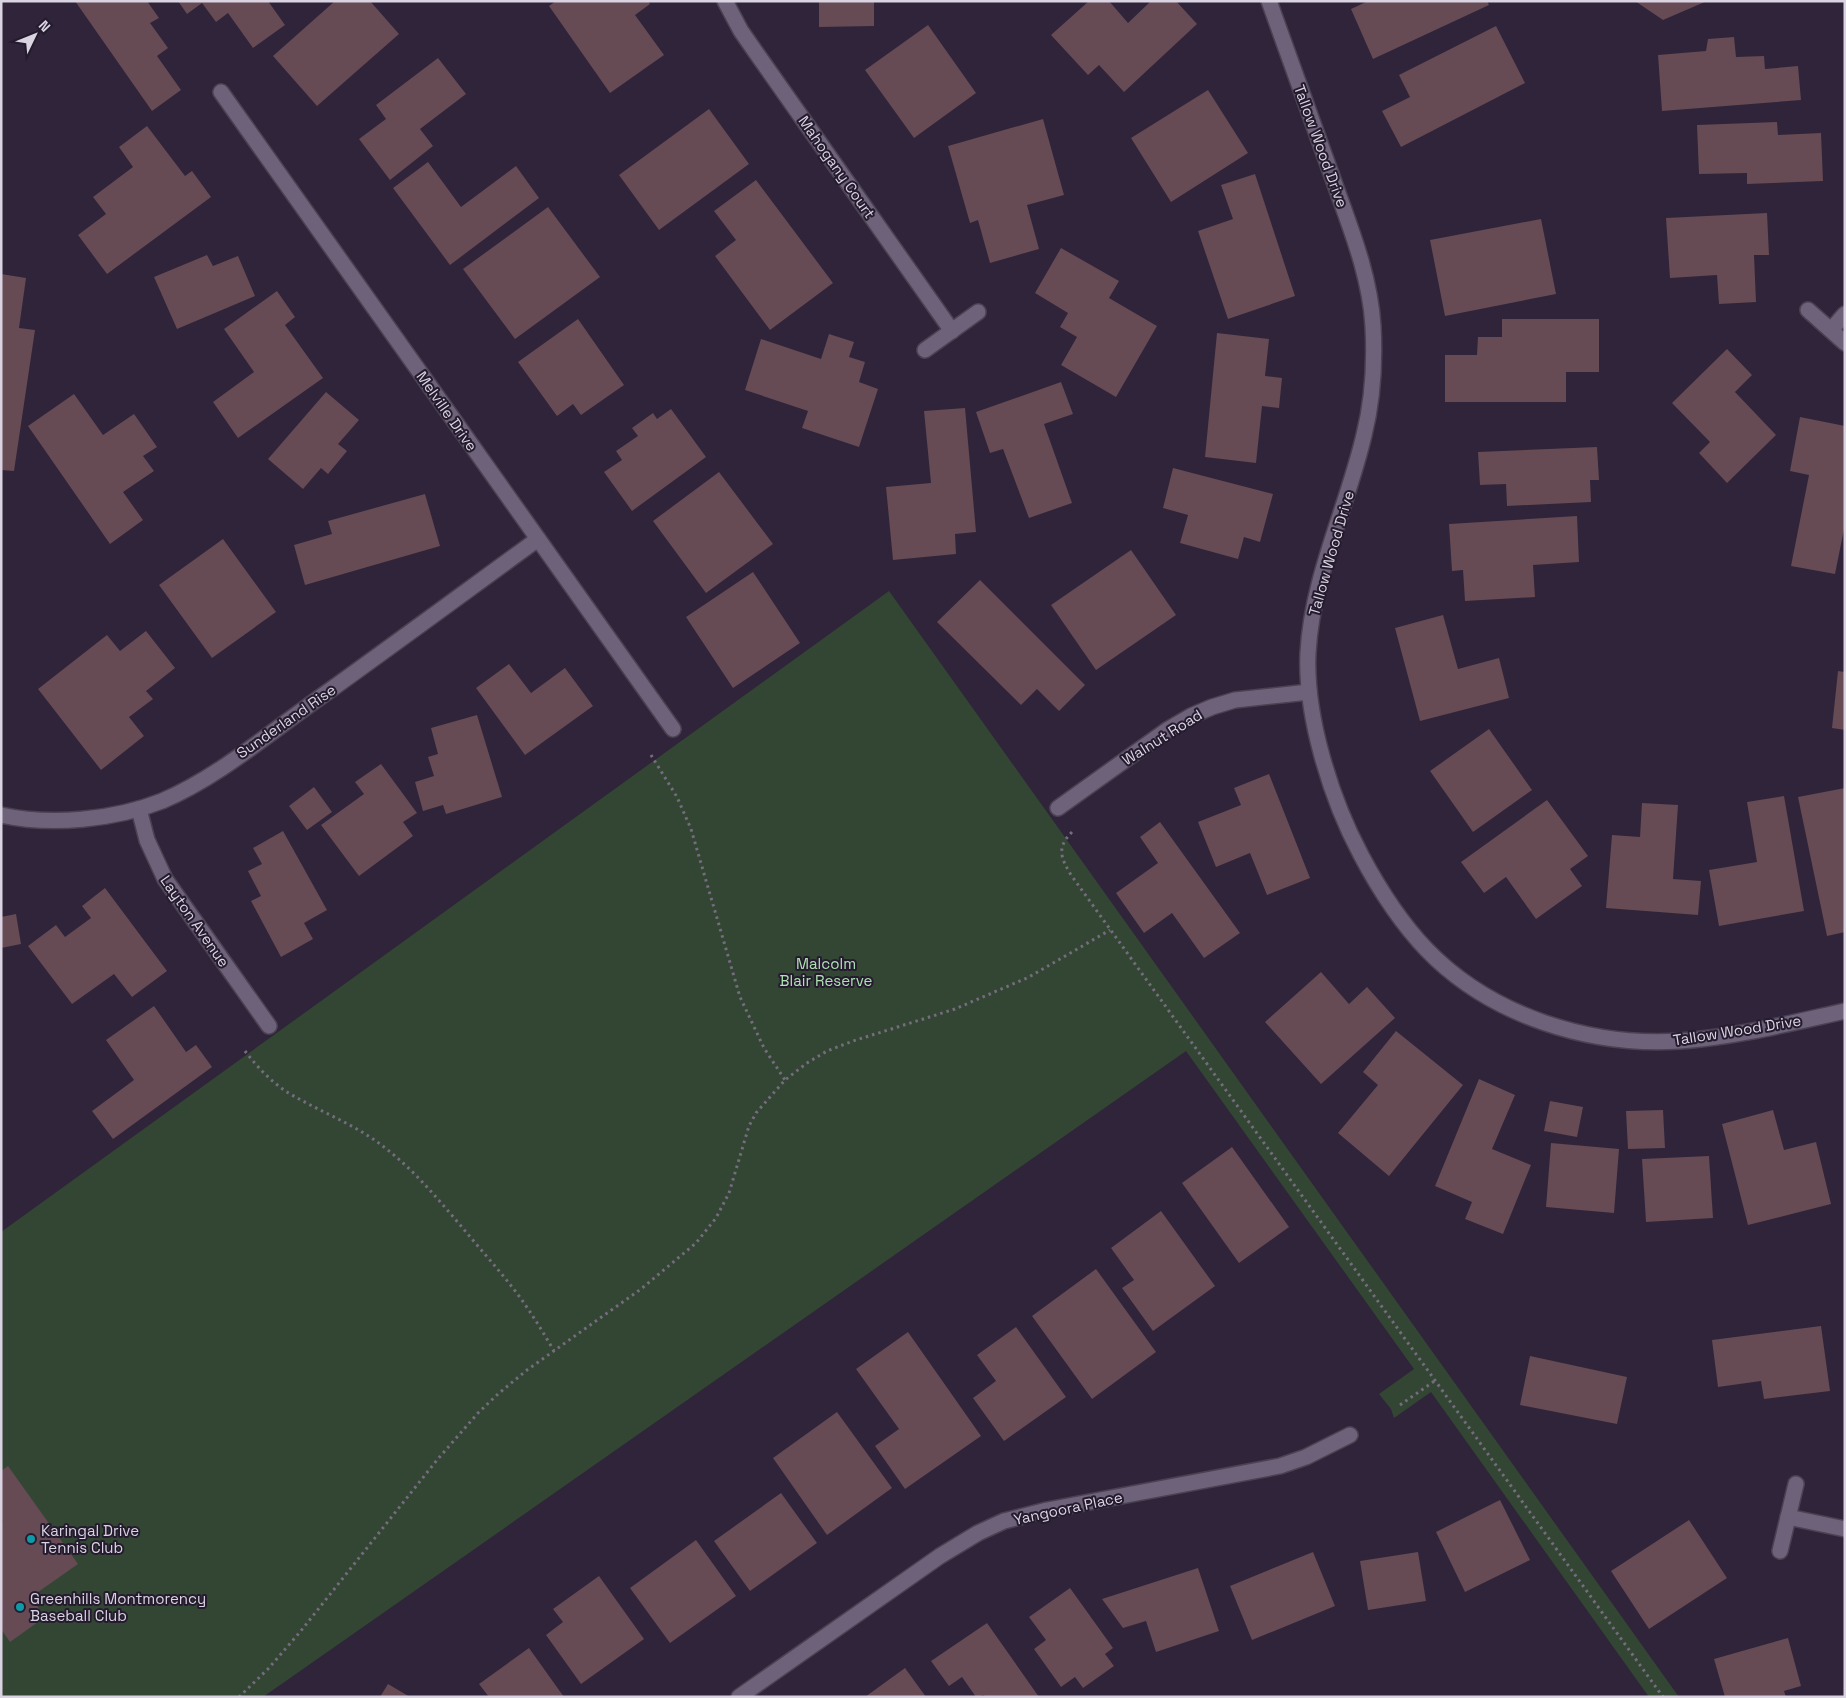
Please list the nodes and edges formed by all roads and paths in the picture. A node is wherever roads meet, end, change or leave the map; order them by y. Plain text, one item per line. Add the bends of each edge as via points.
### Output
1 (725, 1) edge
2 (1269, 1) edge
3 (221, 92) dead end
4 (1808, 310) dead end
5 (978, 312) dead end
6 (1845, 314) edge
7 (1831, 330) junction
8 (952, 331) junction
9 (1845, 343) edge
10 (925, 350) dead end
11 (538, 539) junction
12 (1309, 692) junction
13 (673, 729) dead end
14 (651, 755) dead end
15 (1058, 808) dead end
16 (139, 809) junction
17 (1, 815) edge
18 (1076, 829) dead end
19 (1110, 930) junction
20 (1845, 1011) edge
21 (269, 1026) dead end
22 (245, 1051) dead end
23 (785, 1080) junction
24 (554, 1351) junction
25 (1436, 1380) junction
26 (1400, 1405) dead end
27 (1350, 1435) dead end
28 (1796, 1484) dead end
29 (1788, 1517) junction
30 (1845, 1529) edge
31 (1780, 1551) dead end
32 (239, 1697) edge
33 (739, 1697) edge
34 (1663, 1697) edge

1 - 8 street, Mahogany Court via 741,31
2 - 12 street, Tallow Wood Drive via 1358,248 1373,322 1372,398 1314,612 1308,654
3 - 11 street, Melville Drive
4 - 7 street
5 - 8 street
6 - 7 street
7 - 9 street
8 - 10 street
11 - 13 street, Melville Drive
11 - 16 street, Sunderland Rise via 213,773 162,801
12 - 15 street, Walnut Road via 1235,700 1212,706 1168,730
12 - 20 street, Tallow Wood Drive via 1334,793 1376,883 1428,951 1495,1001 1566,1029 1645,1041 1716,1036
14 - 23 path via 687,820 740,997 760,1042
16 - 17 street, Sunderland Rise via 91,818 36,820
16 - 21 street, Layton Avenue via 147,840 164,879
18 - 19 path via 1063,842 1062,857
19 - 23 path via 1029,977 955,1009 827,1051
19 - 25 path
22 - 24 path via 276,1084 368,1136 414,1174 506,1279
23 - 24 path via 749,1126 729,1194 701,1237 641,1289
24 - 32 path via 498,1394 461,1431 300,1632
25 - 26 path
25 - 34 path
27 - 33 street, Yangoora Place via 1280,1466 1004,1521 940,1556
28 - 29 street
29 - 30 street
29 - 31 street

